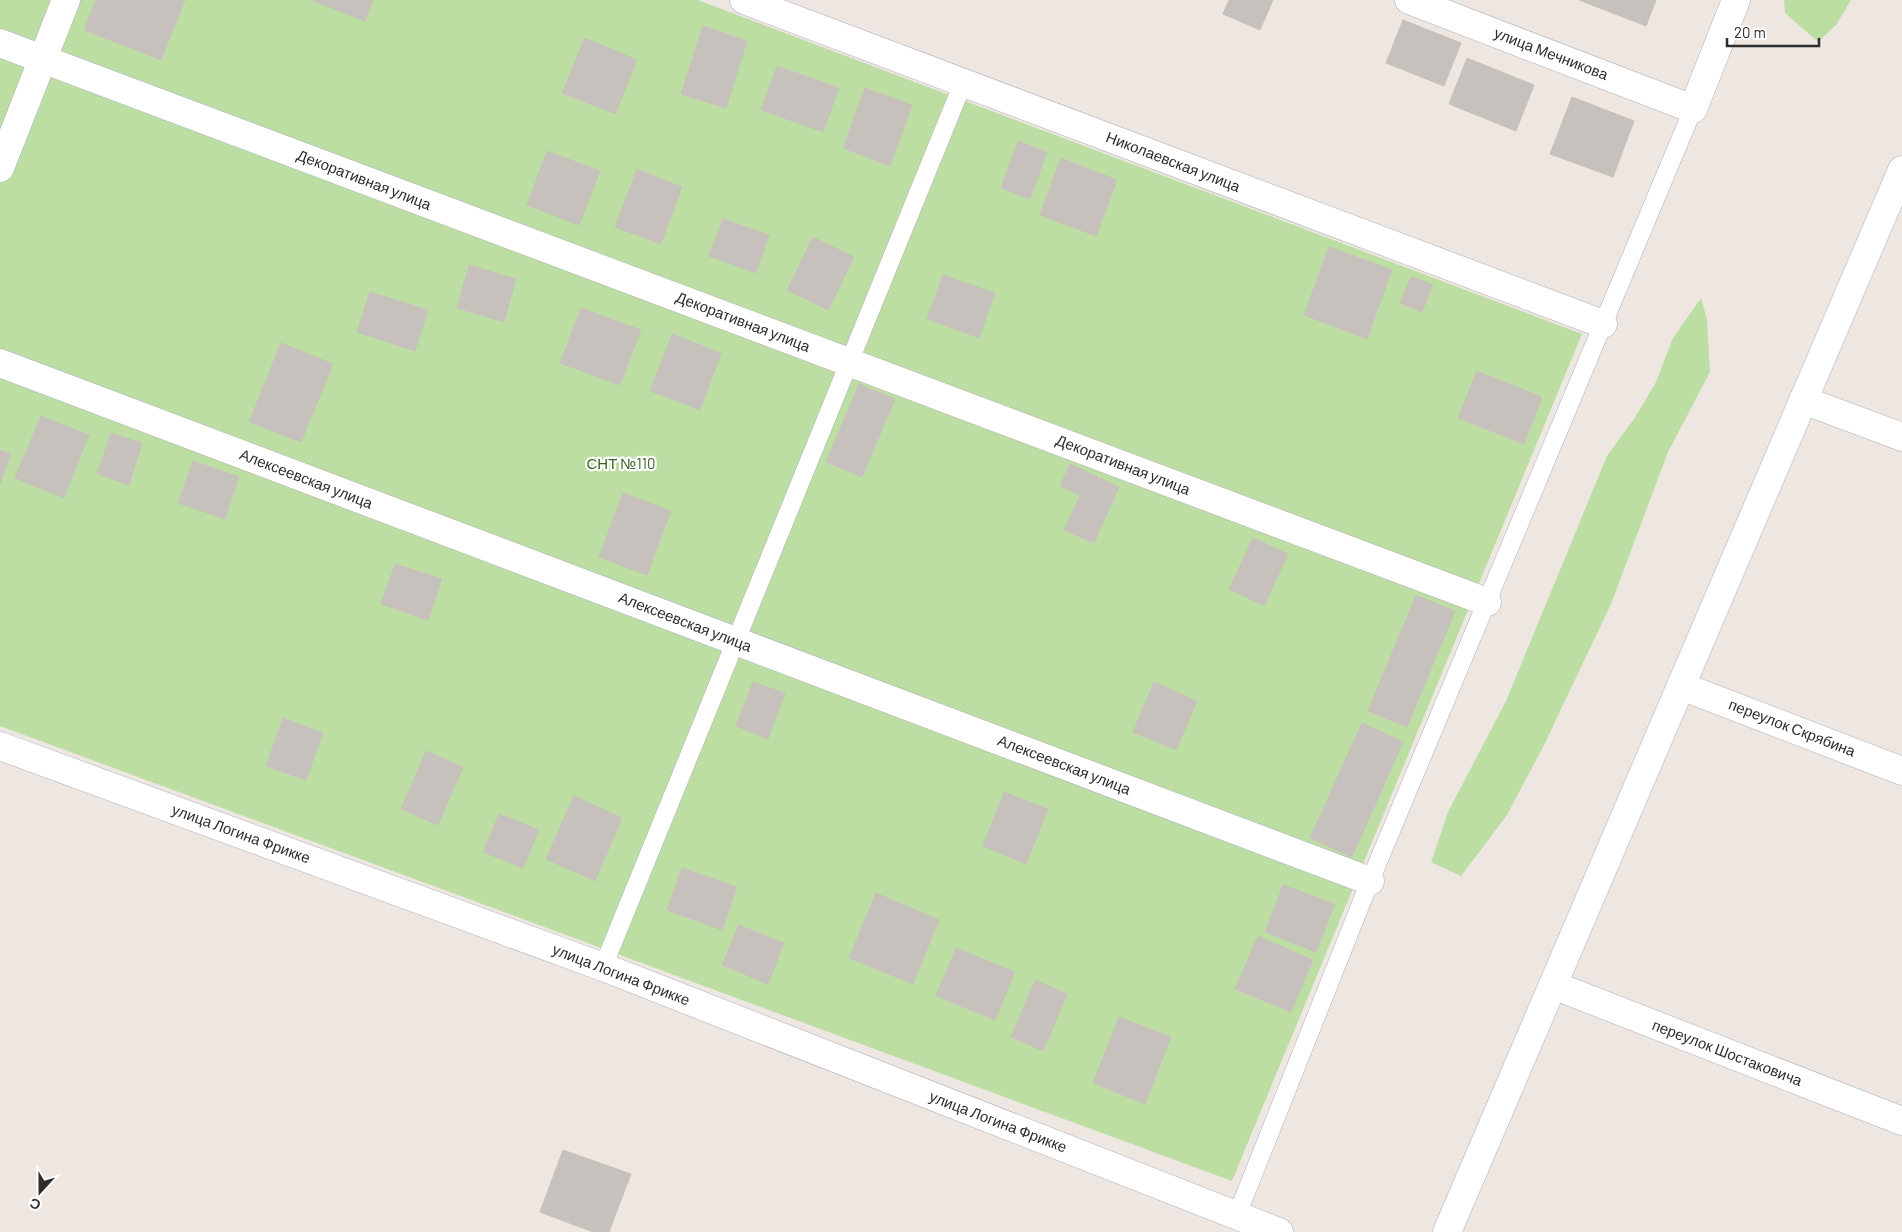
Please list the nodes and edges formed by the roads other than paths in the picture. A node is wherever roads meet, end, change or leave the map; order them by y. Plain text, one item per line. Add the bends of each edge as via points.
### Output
1 (66, 0) edge
2 (744, 0) edge
3 (1409, 0) edge
4 (1736, 0) edge
5 (0, 43) edge
6 (43, 59) junction
7 (963, 83) junction
8 (1694, 109) junction
9 (0, 168) edge
10 (1902, 170) edge
11 (1603, 324) junction
12 (849, 362) junction
13 (0, 363) edge
14 (1803, 400) junction
15 (1902, 437) edge
16 (1487, 602) junction
17 (736, 641) junction
18 (1681, 686) junction
19 (0, 746) edge
20 (1902, 771) edge
21 (1370, 881) junction
22 (603, 967) junction
23 (1553, 985) junction
24 (1902, 1121) edge
25 (1237, 1215) junction
26 (1278, 1232) edge
27 (1447, 1232) edge

1 - 6 street
2 - 7 street, Николаевская улица
3 - 8 street, улица Мечникова
4 - 8 street
5 - 6 street, Декоративная улица
6 - 9 street
6 - 12 street, Декоративная улица
7 - 11 street, Николаевская улица
7 - 12 lane
8 - 11 lane
10 - 14 street
11 - 16 lane
12 - 16 street, Декоративная улица
12 - 17 lane
13 - 17 street, Алексеевская улица
14 - 15 street
14 - 18 street
16 - 21 lane
17 - 21 street, Алексеевская улица
17 - 22 lane
18 - 20 street, переулок Скрябина
18 - 23 street
19 - 22 street, улица Логина Фрикке
21 - 25 lane
22 - 25 street, улица Логина Фрикке
23 - 24 street, переулок Шостаковича
23 - 27 street
25 - 26 street, улица Логина Фрикке

